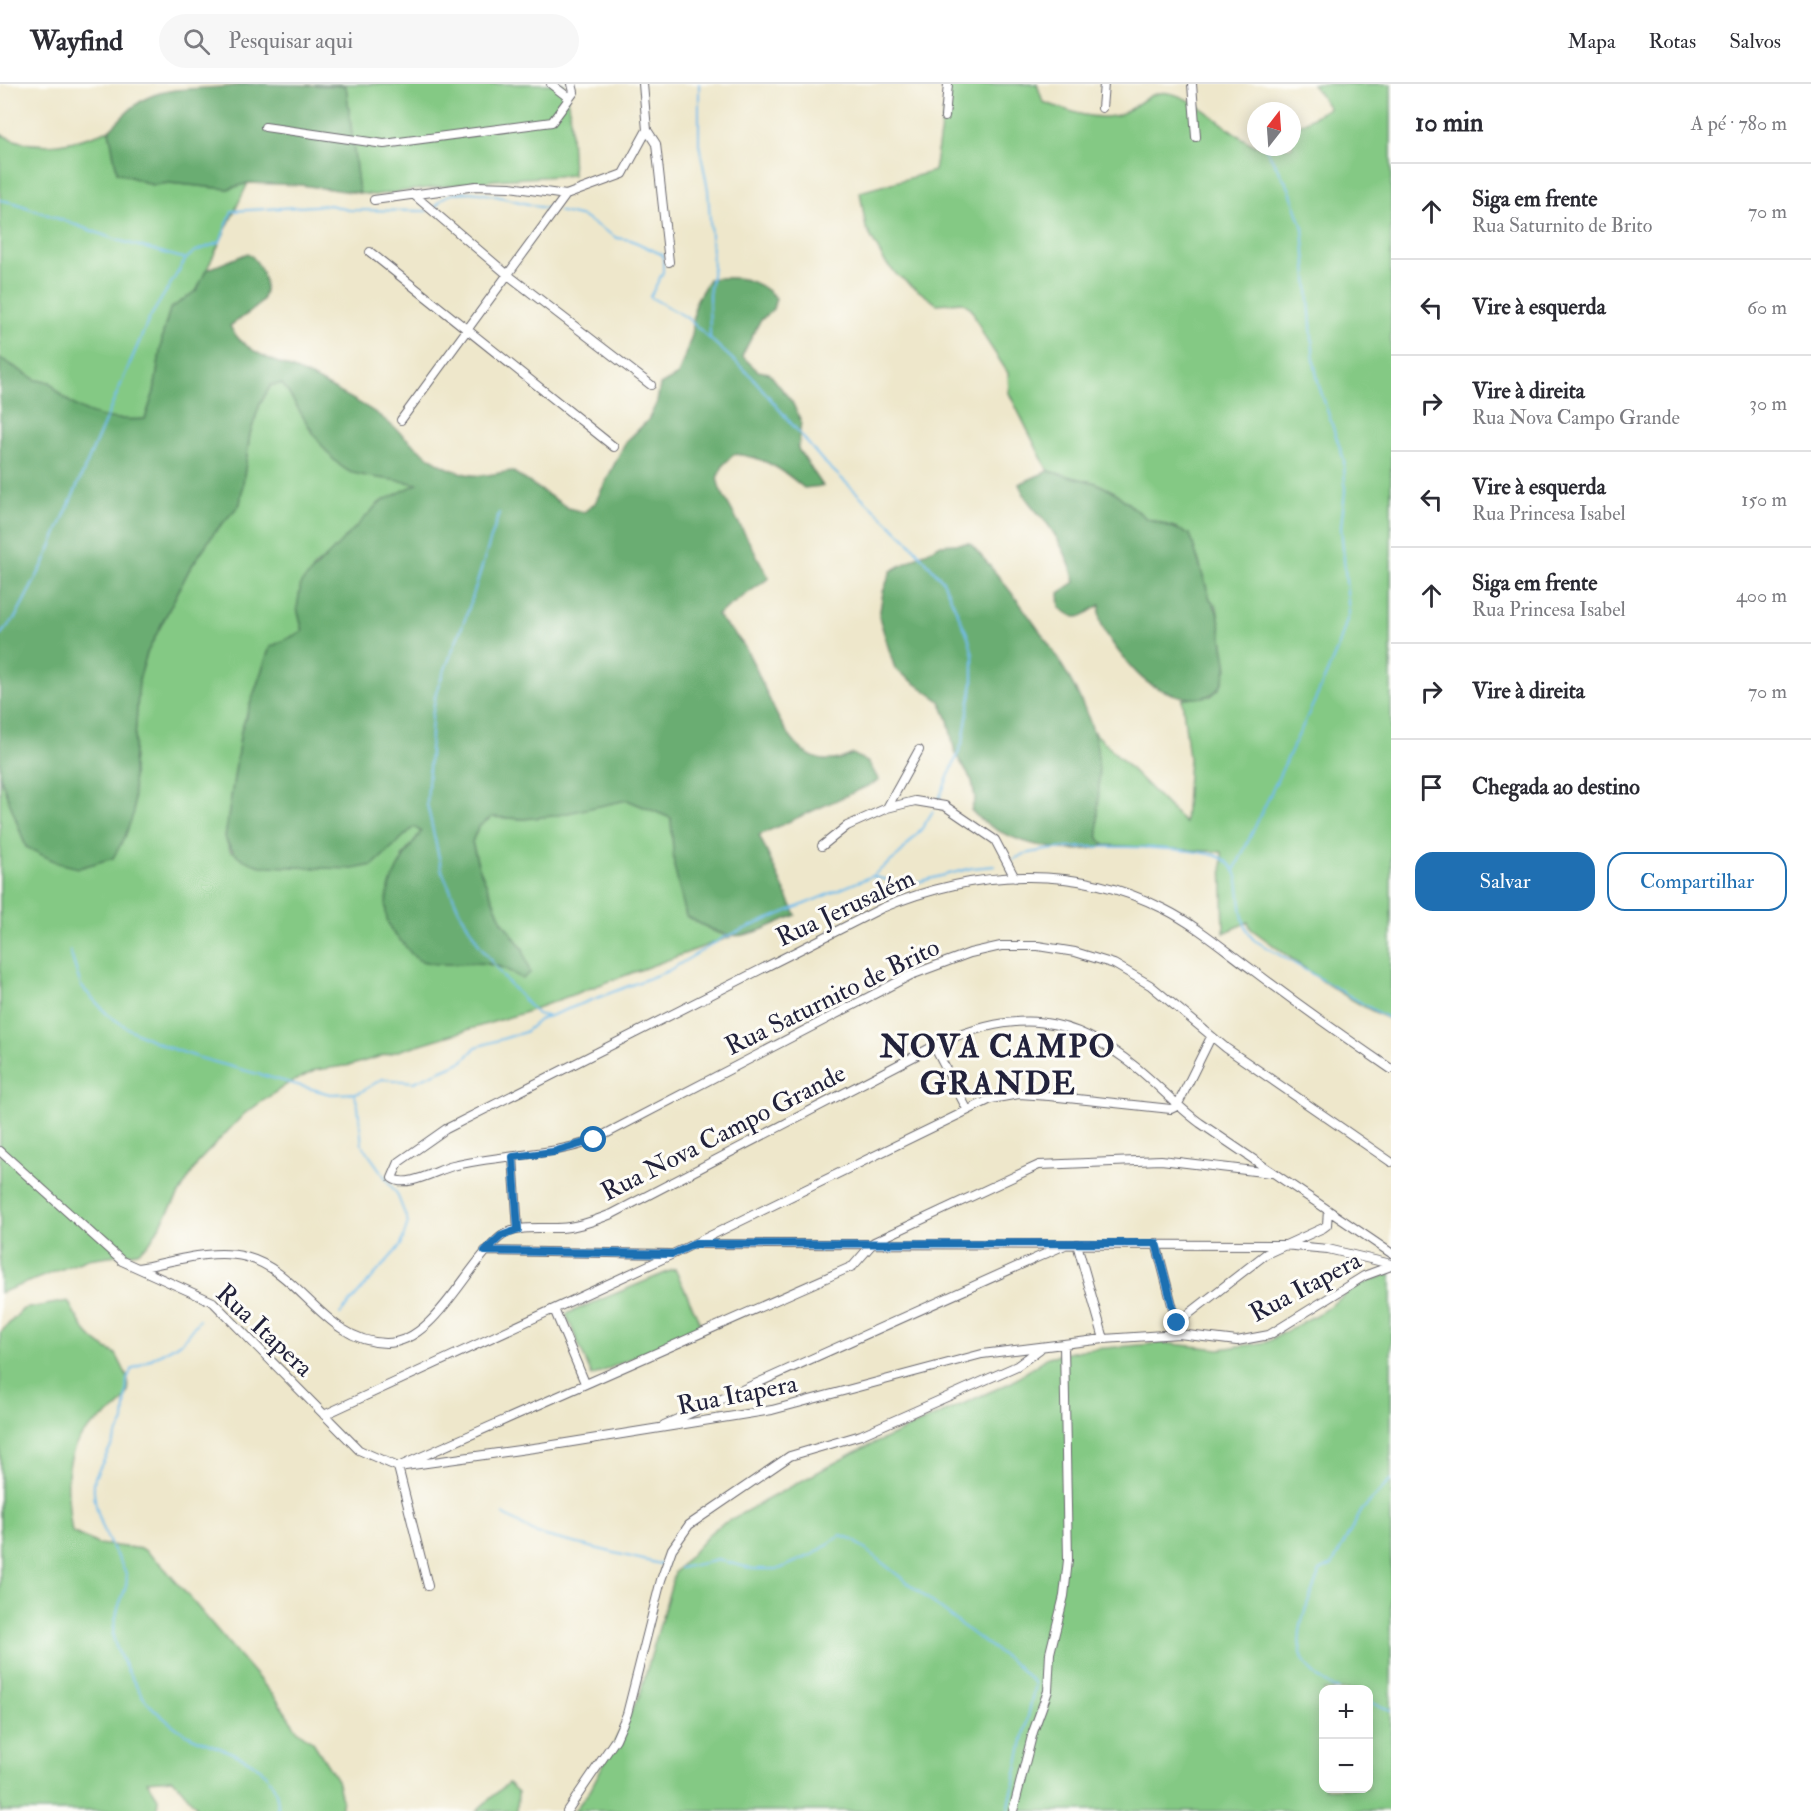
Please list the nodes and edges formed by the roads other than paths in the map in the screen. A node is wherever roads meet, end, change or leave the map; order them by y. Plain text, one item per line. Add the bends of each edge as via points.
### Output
1 (551, 84) edge
2 (572, 84) edge
3 (643, 84) edge
4 (948, 84) edge
5 (1104, 84) edge
6 (1192, 84) edge
7 (569, 98) junction
8 (1102, 108) dead end
9 (945, 117) dead end
10 (265, 127) dead end
11 (647, 130) junction
12 (1196, 137) dead end
13 (414, 194) junction
14 (566, 195) junction
15 (374, 200) dead end
16 (370, 252) dead end
17 (669, 262) dead end
18 (508, 274) junction
19 (467, 330) junction
20 (651, 385) dead end
21 (401, 420) dead end
22 (614, 447) dead end
23 (919, 750) dead end
24 (887, 808) junction
25 (822, 846) dead end
26 (1015, 878) junction
27 (1210, 1037) junction
28 (934, 1046) junction
29 (1391, 1069) edge
30 (1178, 1106) junction
31 (967, 1108) junction
32 (0, 1151) edge
33 (513, 1157) junction
34 (1391, 1162) edge
35 (1274, 1173) junction
36 (392, 1178) joint
37 (1328, 1210) junction
38 (518, 1230) junction
39 (874, 1242) junction
40 (1156, 1243) junction
41 (694, 1244) junction
42 (1073, 1244) junction
43 (1283, 1245) junction
44 (485, 1251) junction
45 (1391, 1253) edge
46 (673, 1254) junction
47 (1391, 1265) edge
48 (138, 1268) junction
49 (554, 1309) junction
50 (1177, 1323) junction
51 (1179, 1334) junction
52 (1104, 1339) junction
53 (1064, 1346) junction
54 (1040, 1349) junction
55 (585, 1383) junction
56 (324, 1415) junction
57 (651, 1431) junction
58 (398, 1467) junction
59 (428, 1586) dead end
60 (567, 1811) edge
61 (1014, 1811) edge

1 - 7 street
2 - 7 street via 574,92
3 - 11 street
4 - 9 street
5 - 8 street
6 - 12 street
7 - 10 street via 552,122 384,144
11 - 14 street via 623,174
11 - 17 street via 656,144
13 - 14 street via 476,186
13 - 15 street
13 - 18 street
14 - 18 street
16 - 19 street
18 - 19 street
18 - 20 street
19 - 21 street
19 - 22 street
23 - 24 street
24 - 25 street via 847,826
24 - 26 street via 915,801 945,806 996,840
26 - 29 street, Rua Jerusalém via 1081,879 1165,909
26 - 36 street, Rua Jerusalém via 948,885 882,908 446,1129 399,1162
27 - 30 street
27 - 33 street, Rua Saturnito de Brito via 1150,985 1114,964 1038,946 1001,946 911,975 594,1140 553,1152
27 - 34 street, Rua Saturnito de Brito
28 - 30 street, Rua Nova Campo Grande via 994,1023 1052,1023 1077,1030 1135,1066
28 - 31 street
28 - 38 street, Rua Nova Campo Grande via 612,1214 575,1226
30 - 31 street via 1164,1111 1019,1094
30 - 35 street, Rua Nova Campo Grande
31 - 41 street
32 - 48 street, Rua Itapera via 122,1261
33 - 36 street, Rua Saturnito de Brito via 459,1164 407,1182
33 - 38 street
35 - 37 street, Rua Nova Campo Grande
35 - 39 street via 1161,1160 1039,1165
37 - 43 street via 1327,1225
37 - 45 street, Rua Nova Campo Grande
38 - 44 street, Rua Nova Campo Grande via 501,1236
39 - 41 street
39 - 42 street
39 - 55 street via 853,1266
40 - 42 street
40 - 43 street
40 - 50 street
41 - 46 street
42 - 52 street
42 - 57 street
43 - 47 street via 1328,1249
43 - 50 street
44 - 46 street
44 - 48 street, Rua Nova Campo Grande via 432,1319 403,1341 387,1343 346,1333 276,1272 245,1257 220,1253
46 - 49 street
47 - 51 street, Rua Itapera via 1364,1276 1269,1335 1237,1341
48 - 56 street, Rua Itapera via 213,1302
49 - 55 street
49 - 56 street
50 - 51 street
51 - 52 street, Rua Itapera
52 - 53 street, Rua Itapera
53 - 54 street, Rua Itapera
53 - 61 street via 1068,1560 1050,1653 1048,1691 1033,1732
54 - 57 street, Rua Itapera via 982,1354 813,1401
54 - 60 street via 1017,1366 871,1430 790,1456 689,1525 672,1549 661,1580 627,1714
55 - 58 street
56 - 58 street, Rua Itapera via 359,1450
57 - 58 street, Rua Itapera
58 - 59 street

